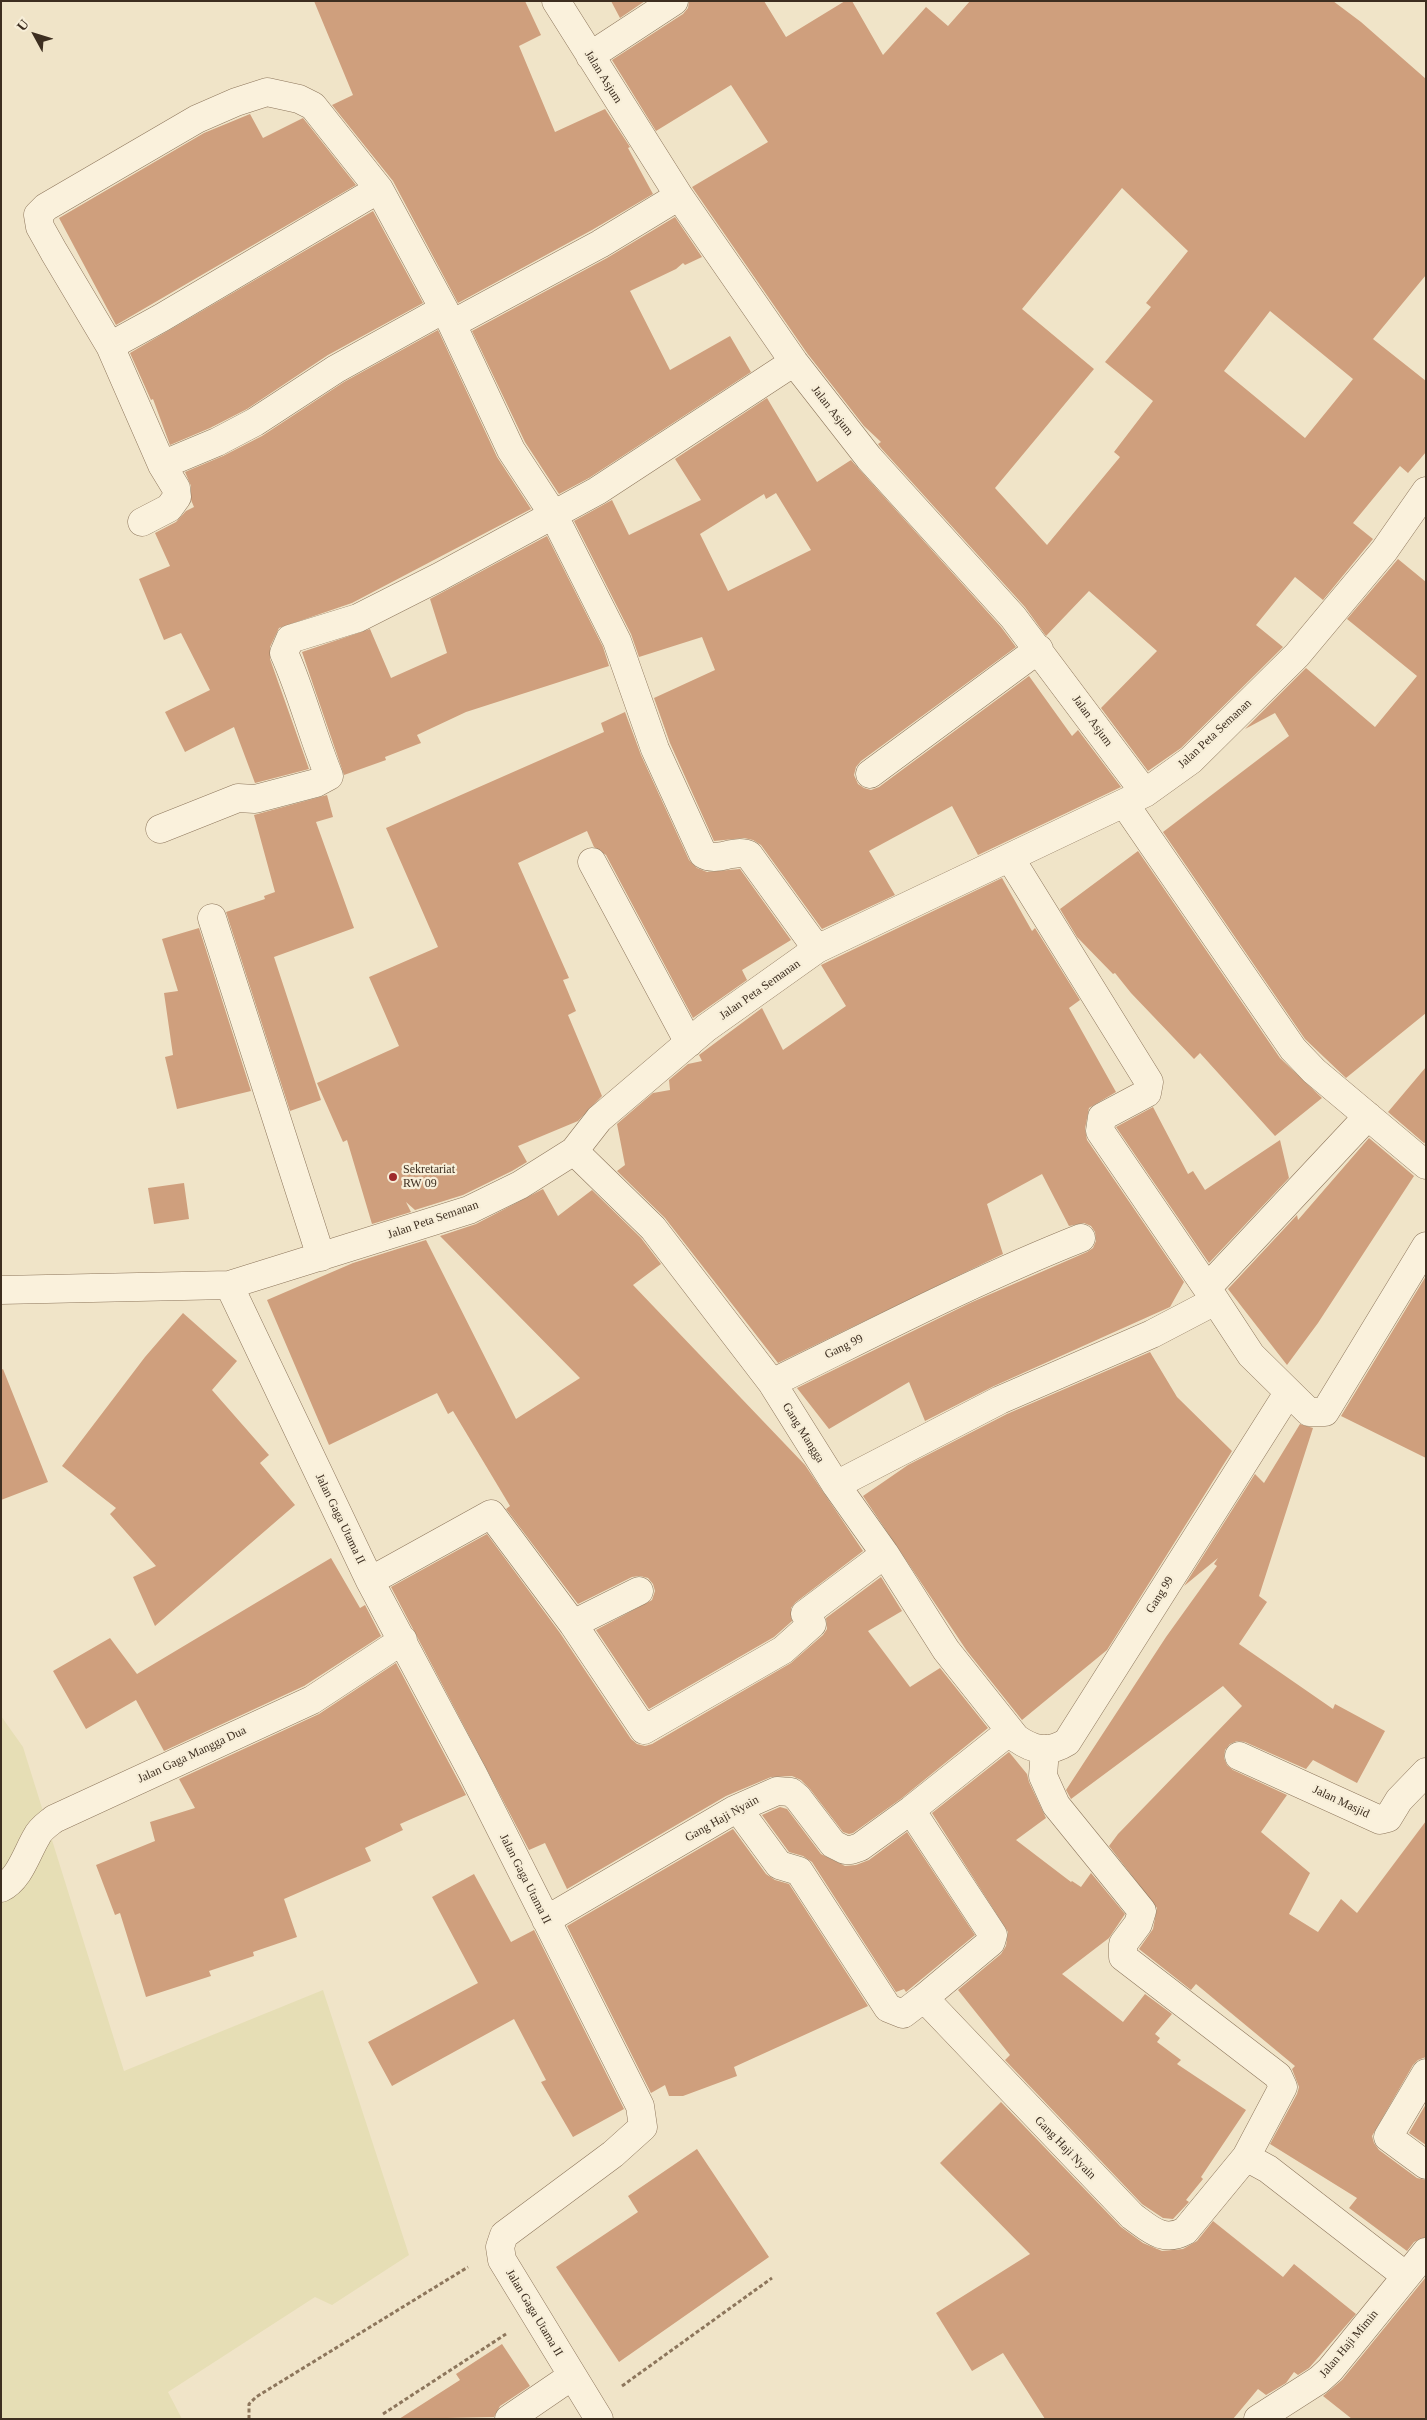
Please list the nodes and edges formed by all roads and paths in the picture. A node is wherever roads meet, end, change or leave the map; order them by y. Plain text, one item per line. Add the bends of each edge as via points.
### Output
1 (556, 1) edge
2 (674, 1) edge
3 (590, 56) junction
4 (379, 189) junction
5 (679, 196) junction
6 (448, 316) junction
7 (110, 346) junction
8 (794, 362) junction
9 (162, 465) junction
10 (1426, 491) edge
11 (553, 514) junction
12 (142, 522) dead end
13 (1039, 649) junction
14 (870, 774) dead end
15 (1134, 798) junction
16 (160, 829) dead end
17 (1010, 858) junction
18 (592, 862) dead end
19 (212, 918) dead end
20 (817, 949) junction
21 (689, 1043) junction
22 (1368, 1116) junction
23 (574, 1151) junction
24 (1426, 1165) edge
25 (1082, 1238) dead end
26 (1426, 1246) edge
27 (321, 1257) junction
28 (229, 1285) junction
29 (1, 1290) edge
30 (1211, 1295) junction
31 (772, 1384) junction
32 (1288, 1393) junction
33 (836, 1485) junction
34 (885, 1554) junction
35 (370, 1580) junction
36 (639, 1591) dead end
37 (572, 1624) junction
38 (403, 1640) junction
39 (1010, 1731) junction
40 (1045, 1749) junction
41 (1240, 1756) dead end
42 (1426, 1772) edge
43 (738, 1809) junction
44 (911, 1810) junction
45 (838, 1847) junction
46 (799, 1871) junction
47 (1, 1888) edge
48 (546, 1920) junction
49 (924, 1998) junction
50 (1426, 2073) edge
51 (1246, 2157) junction
52 (1426, 2166) edge
53 (500, 2247) junction
54 (1426, 2252) edge
55 (1406, 2276) junction
56 (772, 2278) dead end
57 (535, 2315) junction
58 (572, 2376) junction
59 (596, 2413) edge
60 (383, 2414) dead end
61 (249, 2419) edge
62 (509, 2419) edge
63 (1258, 2419) edge

1 - 3 street, Jalan Asjum
2 - 3 street
3 - 5 street, Jalan Asjum
4 - 6 street
4 - 7 street
4 - 7 street via 313,106 299,99 267,92 197,119 46,207 38,215 40,227
5 - 6 street via 600,244
5 - 8 street, Jalan Asjum
6 - 9 street via 336,369 255,422 217,442
6 - 11 street via 511,450
7 - 9 street
8 - 11 street via 605,486
8 - 13 street, Jalan Asjum via 869,458 1014,617
9 - 12 street via 176,488 176,497 169,508
10 - 15 street, Jalan Peta Semanan via 1384,551 1297,655 1190,760
11 - 16 street via 358,618 290,639 284,654 299,688 328,776 316,783 255,800 238,798
11 - 20 street via 618,641 655,749 703,854 714,857 738,851 749,855
13 - 14 street
13 - 15 street, Jalan Asjum
15 - 17 street, Jalan Peta Semanan
15 - 22 street, Jalan Asjum via 1293,1049
17 - 20 street, Jalan Peta Semanan
17 - 30 street via 1149,1082 1147,1093 1102,1118 1100,1131
18 - 21 street
19 - 27 street
20 - 21 street, Jalan Peta Semanan
21 - 23 street, Jalan Peta Semanan via 600,1119
22 - 24 street, Jalan Asjum
22 - 30 street
23 - 27 street, Jalan Peta Semanan via 520,1185 469,1210
23 - 31 street, Gang Mangga via 653,1228
25 - 31 street, Gang 99 via 933,1303
26 - 32 street via 1325,1412 1309,1412
27 - 28 street, Jalan Peta Semanan
28 - 29 street, Jalan Peta Semanan
28 - 35 street, Jalan Gaga Utama II
30 - 32 street via 1251,1355
30 - 33 street via 1152,1334 1000,1400
31 - 33 street, Gang Mangga
32 - 40 street, Gang 99 via 1067,1742 1058,1748
33 - 34 street, Gang Mangga
34 - 37 street via 805,1614 812,1624 783,1650 644,1730
34 - 39 street, Gang Mangga via 946,1650
35 - 37 street via 491,1514
35 - 38 street, Jalan Gaga Utama II
36 - 37 street
38 - 47 street, Jalan Gaga Mangga Dua via 312,1700 54,1819 37,1834 27,1858
38 - 48 street, Jalan Gaga Utama II
39 - 40 street via 1031,1748
39 - 44 street
40 - 51 street, Gang Haji Nyain via 1043,1776 1056,1805 1142,1911 1138,1924 1123,1944 1123,1957 1278,2076 1283,2087
41 - 42 street, Jalan Masjid via 1380,1820 1388,1818 1399,1800
43 - 45 street, Gang Haji Nyain via 777,1791 791,1792
43 - 46 street via 779,1864
43 - 48 street, Gang Haji Nyain
44 - 45 street via 860,1847 845,1850
44 - 49 street via 993,1935 991,1942
45 - 46 street
46 - 49 street via 888,2008 903,2014
48 - 53 street, Jalan Gaga Utama II via 640,2106 643,2127 613,2154 504,2235
49 - 51 street, Gang Haji Nyain via 1091,2175 1132,2216 1156,2233 1174,2237 1185,2232
50 - 52 street via 1388,2137
51 - 55 street via 1268,2169
53 - 57 street, Jalan Gaga Utama II via 502,2260
53 - 61 path via 256,2397 249,2404
54 - 55 street, Jalan Haji Mimin
55 - 63 street, Jalan Haji Mimin via 1330,2370
56 - 59 path
57 - 58 street, Jalan Gaga Utama II
57 - 60 path
58 - 59 street, Jalan Gaga Utama II
58 - 62 street

